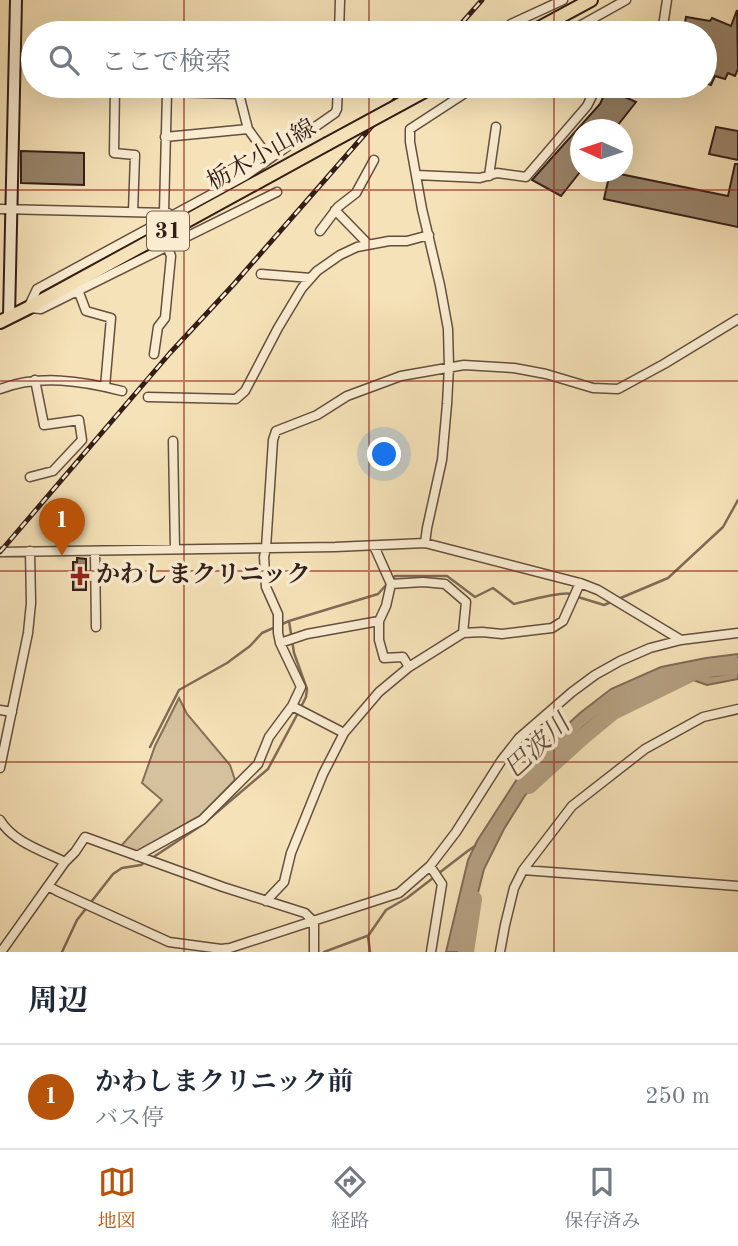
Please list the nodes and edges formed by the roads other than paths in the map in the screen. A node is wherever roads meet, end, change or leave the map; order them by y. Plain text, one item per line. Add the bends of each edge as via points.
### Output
1 (16, 0) edge
2 (340, 0) edge
3 (563, 0) edge
4 (591, 0) edge
5 (626, 0) edge
6 (667, 0) edge
7 (542, 4) edge
8 (337, 21) edge
9 (515, 21) edge
10 (552, 21) edge
11 (588, 21) edge
12 (664, 21) edge
13 (115, 98) edge
14 (167, 98) edge
15 (240, 98) edge
16 (337, 98) edge
17 (411, 98) edge
18 (458, 98) edge
19 (591, 98) edge
20 (496, 127) dead end
21 (248, 129) junction
22 (165, 136) junction
23 (269, 158) junction
24 (374, 160) dead end
25 (417, 175) junction
26 (489, 176) junction
27 (276, 192) dead end
28 (6, 209) edge
29 (335, 211) junction
30 (133, 212) junction
31 (163, 212) junction
32 (174, 214) junction
33 (320, 231) dead end
34 (429, 234) junction
35 (368, 244) junction
36 (167, 246) junction
37 (261, 274) dead end
38 (311, 278) junction
39 (78, 290) junction
40 (28, 308) junction
41 (5, 319) edge
42 (738, 319) edge
43 (153, 354) dead end
44 (449, 367) junction
45 (35, 380) junction
46 (105, 387) junction
47 (0, 389) edge
48 (122, 391) dead end
49 (148, 397) dead end
50 (173, 441) dead end
51 (30, 477) dead end
52 (425, 543) junction
53 (374, 546) junction
54 (266, 548) junction
55 (175, 550) junction
56 (30, 551) junction
57 (95, 551) junction
58 (0, 552) edge
59 (580, 583) junction
60 (391, 584) junction
61 (379, 621) junction
62 (96, 626) dead end
63 (463, 633) junction
64 (738, 633) edge
65 (681, 640) junction
66 (280, 643) junction
67 (409, 667) junction
68 (292, 706) junction
69 (738, 709) edge
70 (0, 710) edge
71 (12, 712) junction
72 (344, 733) junction
73 (0, 768) edge
74 (0, 820) edge
75 (136, 856) junction
76 (65, 862) junction
77 (430, 866) junction
78 (523, 870) junction
79 (48, 886) junction
80 (738, 886) edge
81 (266, 901) junction
82 (314, 922) junction
83 (314, 951) edge
84 (1, 952) edge
85 (431, 952) edge
86 (500, 952) edge

1 - 28 main road
2 - 8 street
3 - 7 street via 551,6
4 - 10 main road
5 - 11 street
6 - 12 street
7 - 9 street
13 - 30 street via 114,153 135,155
14 - 22 street
15 - 21 street
16 - 23 street via 335,113
17 - 40 main road, 栃木小山線 / 31, bridge
18 - 25 street via 410,129
19 - 26 street via 526,177
20 - 26 street
21 - 22 street
21 - 23 street
22 - 31 street
23 - 32 street
24 - 29 street via 356,193
25 - 26 street
25 - 34 street
27 - 36 street
28 - 30 street
28 - 41 main road
29 - 33 street
29 - 35 street
30 - 31 street
31 - 32 street
32 - 40 street via 37,289
34 - 35 street
34 - 44 street via 448,329
35 - 38 street via 340,255
36 - 39 street
36 - 43 street via 171,256 165,318 158,327
37 - 38 street
38 - 49 street via 236,399
39 - 40 street via 41,309
39 - 46 street via 86,311 111,318
40 - 41 main road, 栃木小山線 / 31
42 - 44 street via 618,389 593,388 514,368
44 - 52 street via 442,460
44 - 54 street via 401,376 276,431
45 - 46 street
45 - 47 street
45 - 51 street via 44,425 79,421 82,440 53,471
46 - 48 street
50 - 55 street
52 - 53 street
52 - 59 street
53 - 54 street
53 - 60 street
54 - 55 street
54 - 66 street via 266,587 278,614
55 - 57 street
56 - 57 street
56 - 58 street
56 - 71 street via 28,633
57 - 62 street
59 - 63 street via 563,621 552,628
59 - 65 street
60 - 61 street
60 - 63 street via 445,584 466,602
61 - 66 street
61 - 67 street via 384,658 404,657
63 - 67 street
64 - 65 street
65 - 77 street via 620,660 572,691 519,738
66 - 68 street via 301,687
67 - 72 street via 379,692
68 - 72 street
68 - 75 street via 269,737 258,764 202,820
69 - 78 street via 703,717 645,749 572,806
70 - 71 street
71 - 73 street
72 - 81 street via 291,853 284,882
74 - 76 street via 15,836
75 - 76 street via 85,836
75 - 81 street
76 - 79 street
77 - 82 street via 399,893
77 - 85 street via 442,884
78 - 80 street
78 - 86 street via 514,888
79 - 82 street via 169,942 230,948
79 - 84 street
81 - 82 street via 305,913
82 - 83 street

